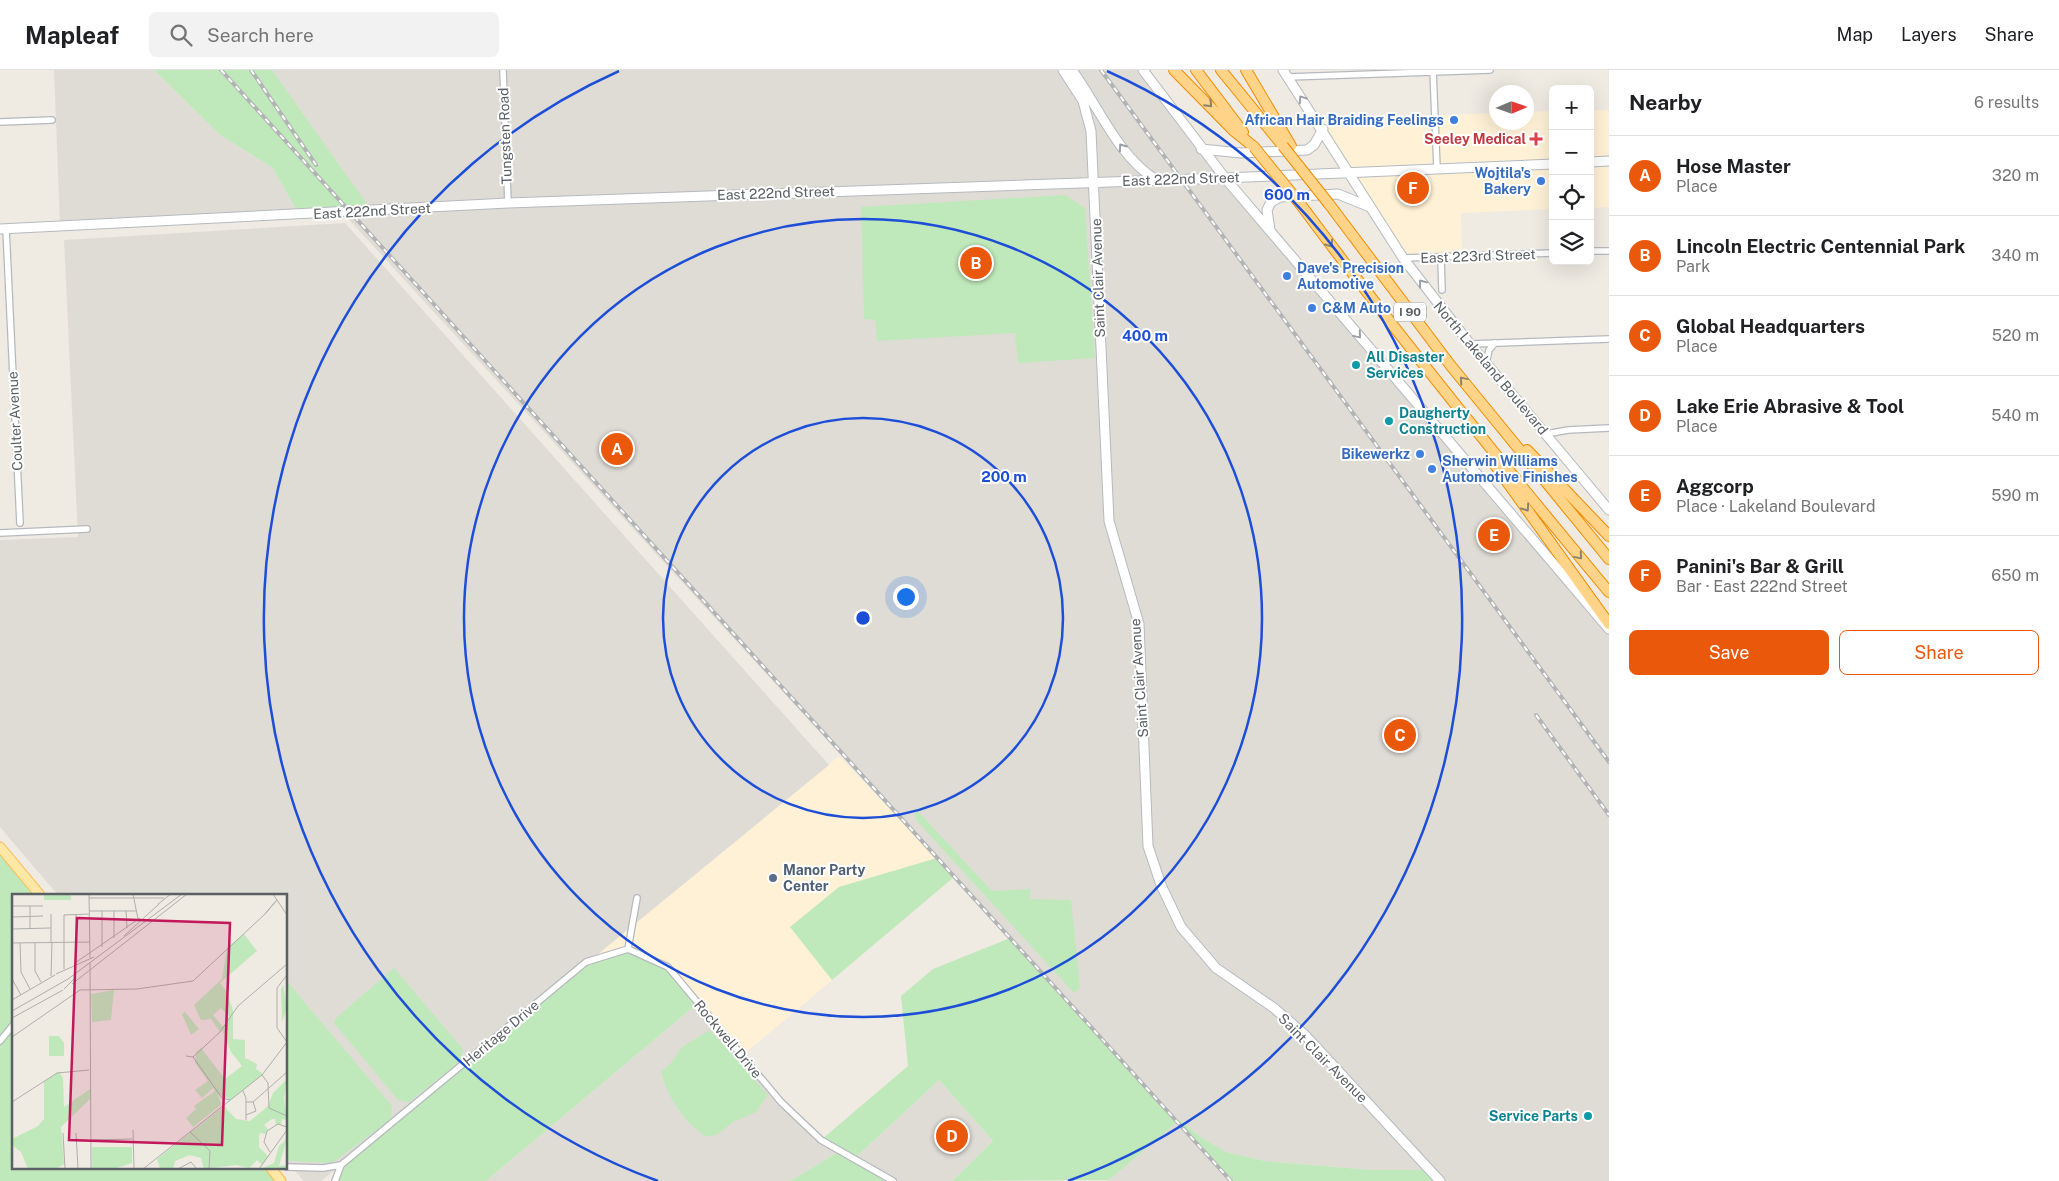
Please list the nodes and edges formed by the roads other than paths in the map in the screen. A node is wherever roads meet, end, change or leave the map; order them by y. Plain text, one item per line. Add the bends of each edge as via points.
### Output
1 (503, 70) edge
2 (1063, 70) edge
3 (1072, 70) edge
4 (1143, 70) edge
5 (1174, 70) edge
6 (1196, 70) edge
7 (1221, 70) edge
8 (1246, 70) edge
9 (1490, 70) edge
10 (1433, 71) edge
11 (1286, 74) edge
12 (52, 120) dead end
13 (0, 122) edge
14 (1323, 129) junction
15 (1287, 146) junction
16 (1254, 147) junction
17 (1201, 149) junction
18 (1594, 162) edge
19 (1609, 162) edge
20 (1549, 164) edge
21 (1437, 168) junction
22 (1350, 172) junction
23 (1225, 178) junction
24 (1157, 180) junction
25 (1094, 181) junction
26 (508, 203) junction
27 (1370, 207) junction
28 (3, 229) edge
29 (1270, 231) junction
30 (1594, 251) edge
31 (1609, 251) edge
32 (1549, 253) edge
33 (1403, 258) junction
34 (1441, 258) junction
35 (1442, 290) dead end
36 (1609, 339) edge
37 (1495, 343) junction
38 (1470, 344) junction
39 (1486, 363) junction
40 (1494, 418) junction
41 (1469, 424) junction
42 (1609, 428) edge
43 (1546, 434) junction
44 (1609, 510) edge
45 (20, 523) dead end
46 (87, 529) dead end
47 (0, 533) edge
48 (1609, 536) edge
49 (1609, 559) edge
50 (1609, 592) edge
51 (1609, 624) edge
52 (1609, 630) edge
53 (0, 847) edge
54 (39, 894) edge
55 (637, 898) dead end
56 (628, 949) junction
57 (12, 1026) edge
58 (0, 1041) edge
59 (341, 1165) junction
60 (288, 1167) edge
61 (271, 1168) edge
62 (281, 1181) edge
63 (335, 1181) edge
64 (893, 1181) edge
65 (1440, 1181) edge

1 - 26 street, Tungsten Road
2 - 25 street, Saint Clair Avenue via 1088,113
24 -> 3 street via 1128,156
4 - 17 street
5 -> 16 highway
6 - 16 highway, I 90
7 - 15 highway
8 - 15 highway
9 - 10 street
10 - 11 street
10 - 21 street
14 -> 11 street, North Lakeland Boulevard
12 - 13 street
14 - 17 street via 1314,145 1307,150 1241,153
14 - 22 street, North Lakeland Boulevard
40 -> 15 highway, I 90, bridge via 1451,366
16 -> 41 highway, I 90, bridge
17 - 23 street
18 - 19 street
20 - 21 street, East 222nd Street
21 - 22 street, East 222nd Street
22 - 23 street, East 222nd Street
22 - 27 street, North Lakeland Boulevard
23 - 24 street, East 222nd Street
23 - 29 street
24 - 25 street, East 222nd Street
25 - 26 street, East 222nd Street
25 - 65 street, Saint Clair Avenue via 1109,521 1139,624 1148,846 1181,927 1216,968 1274,1008 1305,1035
26 - 28 street, East 222nd Street
27 - 29 street via 1338,194 1280,197 1271,202 1267,210
27 - 33 street, North Lakeland Boulevard
28 - 45 street, Coulter Avenue
29 -> 52 street
30 - 31 street
32 - 34 street, East 223rd Street
33 - 34 street, East 223rd Street
38 -> 33 street, North Lakeland Boulevard
34 - 35 street
36 - 37 street
37 - 38 street
37 - 39 street via 1489,350
38 - 39 street, North Lakeland Boulevard
39 - 43 street, North Lakeland Boulevard
40 - 48 highway
40 - 49 highway, I 90
41 -> 50 highway, I 90
41 -> 51 highway
42 - 43 street
43 - 44 street, North Lakeland Boulevard
46 - 47 street
53 - 54 main road
55 - 56 street
56 - 59 street, Heritage Drive via 586,962
56 - 64 street, Rockwell Drive via 668,967 780,1102 821,1140
57 - 58 street
59 - 60 street
59 - 63 street, Heritage Drive
61 - 62 main road

